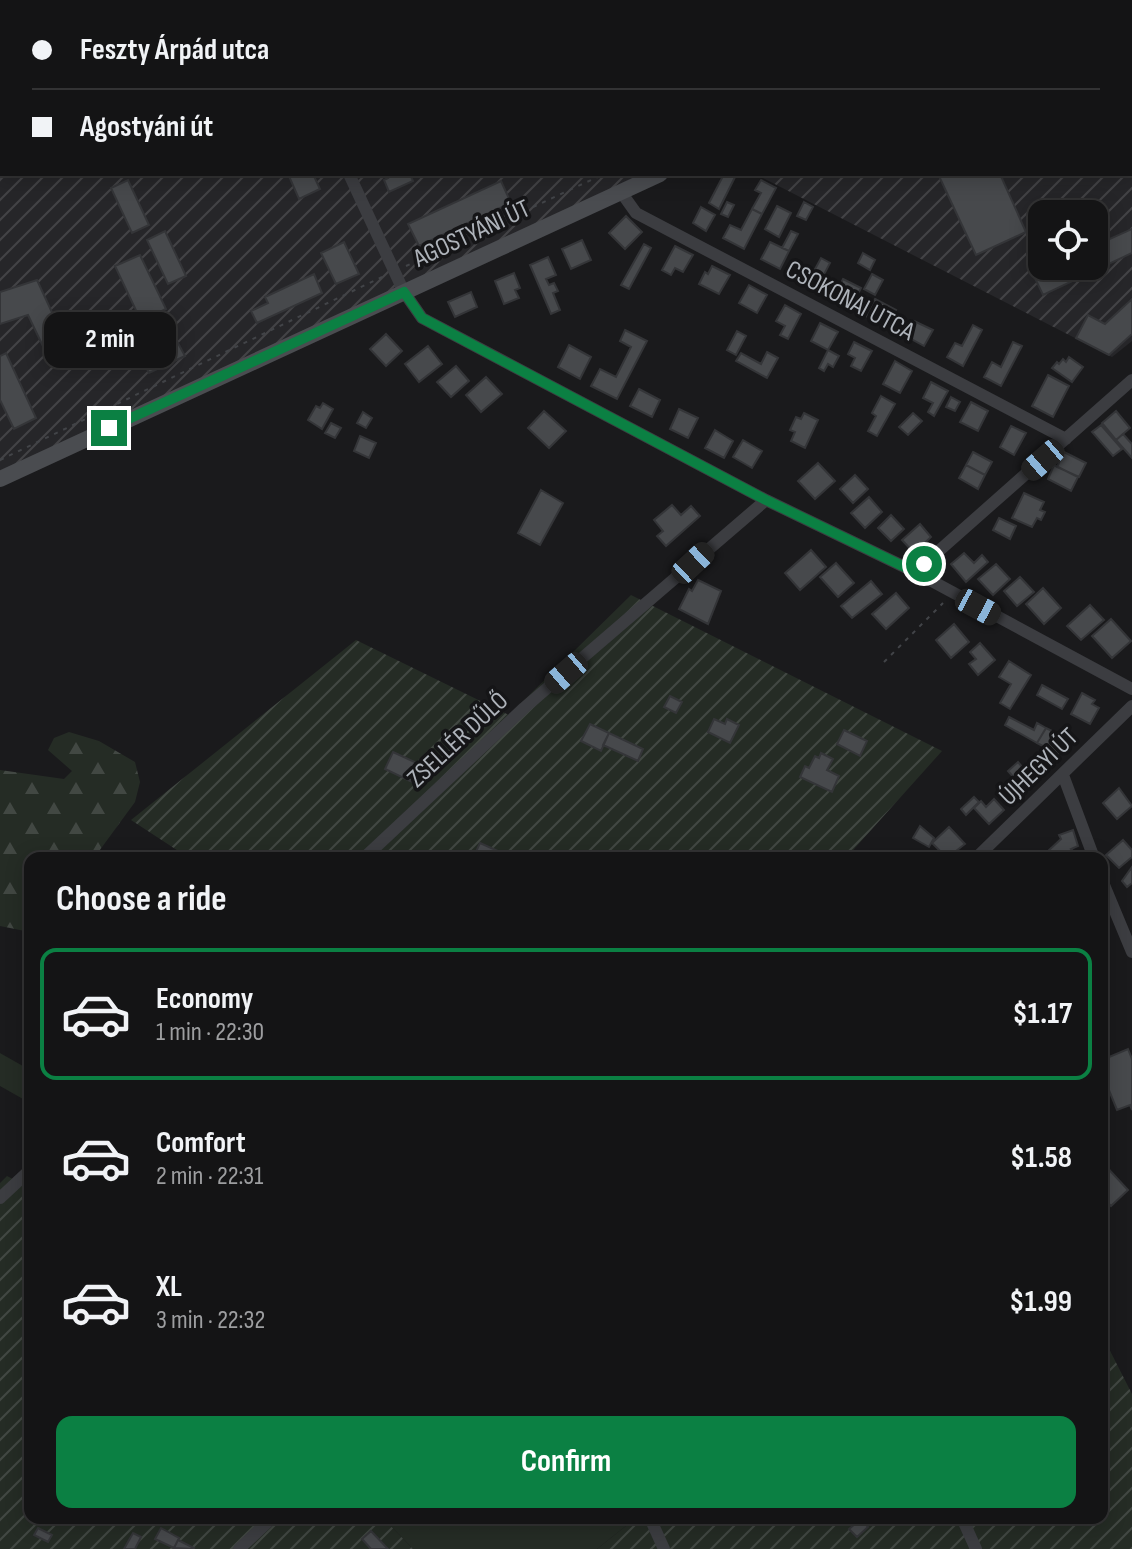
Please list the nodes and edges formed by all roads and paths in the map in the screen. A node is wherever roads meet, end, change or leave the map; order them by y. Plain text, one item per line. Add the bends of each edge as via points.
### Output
1 (350, 176) edge
2 (600, 176) edge
3 (656, 176) edge
4 (621, 192) junction
5 (394, 271) junction
6 (404, 292) junction
7 (1132, 380) edge
8 (1066, 439) junction
9 (0, 460) edge
10 (0, 479) edge
11 (766, 500) junction
12 (915, 572) junction
13 (952, 594) junction
14 (884, 662) dead end
15 (1132, 689) edge
16 (1132, 706) edge
17 (1063, 775) junction
18 (370, 852) edge
19 (982, 852) edge
20 (1092, 852) edge
21 (1108, 894) edge
22 (1132, 952) edge
23 (24, 1176) edge
24 (0, 1198) edge
25 (266, 1524) edge
26 (653, 1524) edge
27 (965, 1524) edge
28 (239, 1549) edge
29 (664, 1549) edge
30 (976, 1549) edge

1 - 5 street
2 - 5 path
3 - 4 main road, AGOSTYÁNI ÚT
4 - 6 main road, AGOSTYÁNI ÚT
4 - 8 street, CSOKONAI UTCA via 636,213
5 - 6 street
5 - 9 path
6 - 10 main road, AGOSTYÁNI ÚT
6 - 11 street via 422,318
7 - 8 street
8 - 12 street
11 - 12 street
11 - 18 street, ZSELLÉR DŰLŐ via 524,708
12 - 13 street
13 - 14 path
13 - 15 street
16 - 17 street, ÚJHEGYI ÚT
17 - 19 street, ÚJHEGYI ÚT
17 - 20 street
21 - 22 street
23 - 24 street
25 - 28 street
26 - 29 street
27 - 30 street

